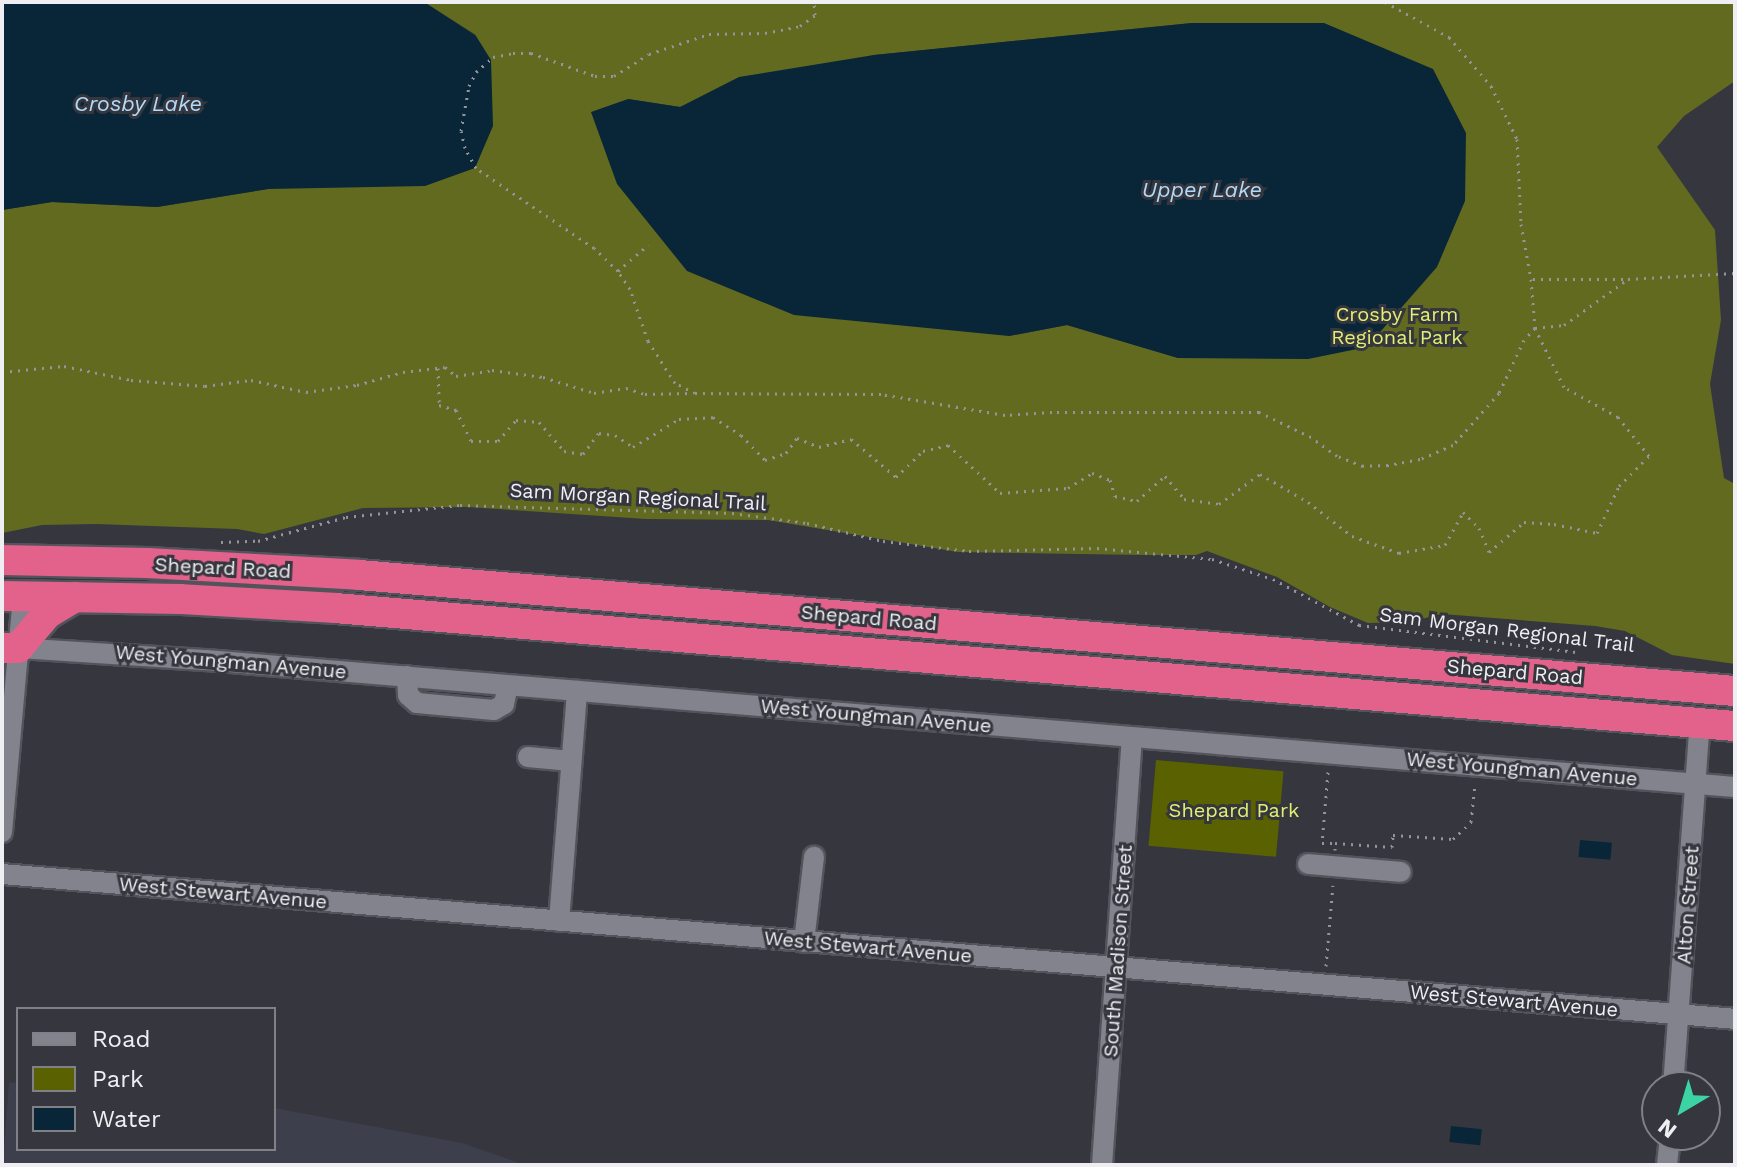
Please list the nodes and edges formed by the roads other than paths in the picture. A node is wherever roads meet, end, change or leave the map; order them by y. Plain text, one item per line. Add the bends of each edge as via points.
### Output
1 (2, 560) edge
2 (147, 563) junction
3 (9, 591) edge
4 (75, 597) junction
5 (10, 648) edge
6 (1579, 665) junction
7 (577, 691) junction
8 (1735, 691) edge
9 (1735, 700) edge
10 (1700, 723) junction
11 (1735, 726) edge
12 (1132, 738) junction
13 (528, 757) dead end
14 (571, 761) junction
15 (1697, 784) junction
16 (1735, 787) edge
17 (2, 832) edge
18 (814, 857) dead end
19 (1308, 864) dead end
20 (1401, 872) dead end
21 (2, 874) edge
22 (559, 921) junction
23 (804, 942) junction
24 (1117, 968) junction
25 (1679, 1015) junction
26 (1735, 1019) edge
27 (1674, 1071) edge
28 (1102, 1165) edge

1 - 2 highway, Shepard Road
2 - 3 highway via 41,575
2 - 6 highway, Shepard Road
3 - 4 highway, Shepard Road
3 - 5 street
4 - 5 highway
4 - 10 highway, Shepard Road via 351,610
5 - 7 street, West Youngman Avenue
5 - 17 street
6 - 8 highway, Shepard Road
6 - 10 highway via 1684,693 1695,705
7 - 12 street, West Youngman Avenue
7 - 14 street
9 - 10 highway via 1709,709
10 - 11 highway, Shepard Road
10 - 15 street, Alton Street
12 - 15 street, West Youngman Avenue
12 - 24 street, South Madison Street
13 - 14 street
14 - 22 street
15 - 16 street, West Youngman Avenue
15 - 25 street, Alton Street
18 - 23 street
19 - 20 street
21 - 22 street, West Stewart Avenue
22 - 23 street, West Stewart Avenue
23 - 24 street, West Stewart Avenue
24 - 25 street, West Stewart Avenue
24 - 28 street, South Madison Street
25 - 26 street, West Stewart Avenue
25 - 27 street, Alton Street

